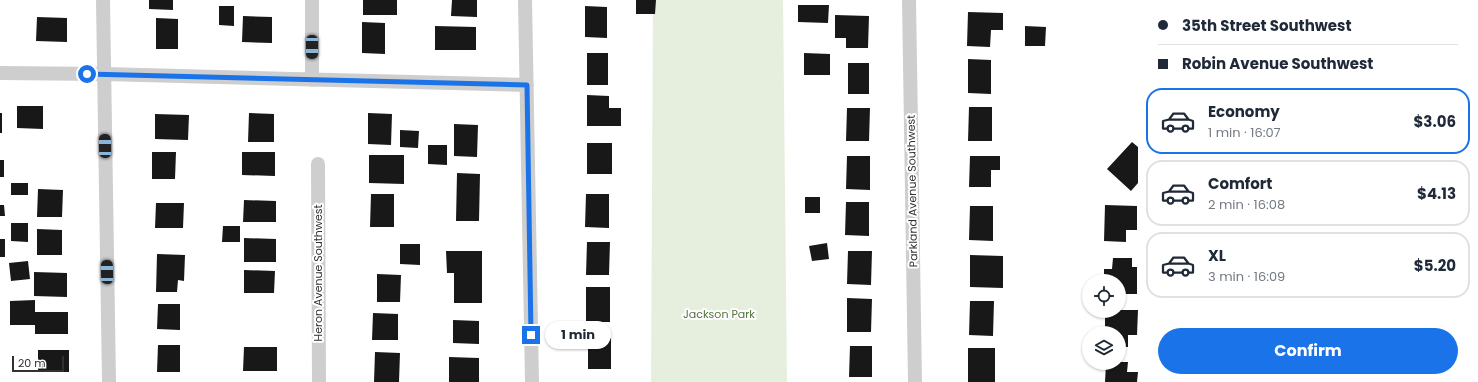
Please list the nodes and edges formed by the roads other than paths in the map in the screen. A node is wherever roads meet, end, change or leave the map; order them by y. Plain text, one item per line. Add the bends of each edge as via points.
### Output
1 (103, 0) edge
2 (312, 0) edge
3 (525, 0) edge
4 (910, 0) edge
5 (0, 73) edge
6 (104, 74) junction
7 (312, 80) junction
8 (527, 85) junction
9 (318, 164) dead end
10 (109, 382) edge
11 (319, 382) edge
12 (532, 382) edge
13 (915, 382) edge

1 - 6 street
2 - 7 street
3 - 8 street
4 - 13 street, Parkland Avenue Southwest
5 - 6 street
6 - 7 street
6 - 10 street
7 - 8 street
8 - 12 street
9 - 11 street, Heron Avenue Southwest

